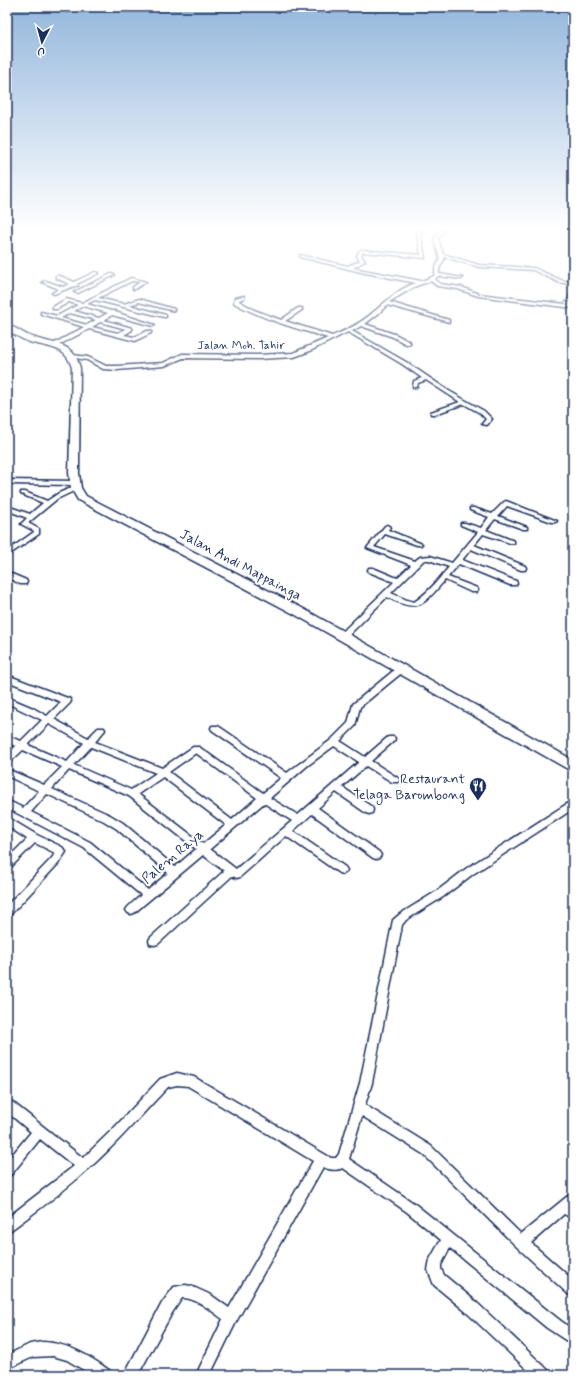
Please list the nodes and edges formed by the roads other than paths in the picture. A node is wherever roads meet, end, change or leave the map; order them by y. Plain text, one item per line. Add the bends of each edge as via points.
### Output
1 (73, 293) edge
2 (100, 293) edge
3 (401, 293) edge
4 (474, 293) edge
5 (573, 296) edge
6 (92, 297) junction
7 (242, 297) dead end
8 (68, 300) junction
9 (386, 303) junction
10 (82, 304) junction
11 (124, 306) junction
12 (566, 306) junction
13 (573, 307) edge
14 (54, 308) dead end
15 (300, 309) dead end
16 (172, 310) dead end
17 (70, 311) junction
18 (43, 313) dead end
19 (112, 313) junction
20 (84, 315) junction
21 (164, 316) dead end
22 (57, 318) junction
23 (99, 320) junction
24 (142, 321) junction
25 (72, 322) junction
26 (281, 322) junction
27 (447, 322) dead end
28 (115, 324) junction
29 (361, 324) junction
30 (153, 325) dead end
31 (7, 327) edge
32 (88, 327) junction
33 (130, 328) junction
34 (347, 330) junction
35 (103, 331) junction
36 (148, 332) dead end
37 (119, 335) junction
38 (333, 338) junction
39 (408, 343) dead end
40 (55, 345) junction
41 (73, 357) junction
42 (427, 378) junction
43 (415, 386) dead end
44 (464, 402) junction
45 (433, 413) dead end
46 (485, 424) dead end
47 (7, 482) edge
48 (75, 486) junction
49 (23, 493) dead end
50 (46, 503) junction
51 (8, 508) edge
52 (472, 509) dead end
53 (31, 517) junction
54 (494, 517) junction
55 (554, 521) dead end
56 (463, 524) dead end
57 (525, 528) dead end
58 (483, 531) junction
59 (512, 542) dead end
60 (419, 544) dead end
61 (470, 546) junction
62 (7, 554) edge
63 (415, 564) junction
64 (455, 564) junction
65 (523, 568) dead end
66 (371, 570) dead end
67 (7, 574) edge
68 (443, 578) junction
69 (398, 581) junction
70 (23, 582) dead end
71 (513, 583) dead end
72 (474, 590) dead end
73 (386, 593) junction
74 (343, 636) junction
75 (401, 669) junction
76 (7, 678) edge
77 (7, 700) edge
78 (48, 720) junction
79 (215, 728) dead end
80 (101, 730) dead end
81 (7, 739) edge
82 (391, 739) dead end
83 (88, 742) junction
84 (334, 742) junction
85 (22, 745) junction
86 (7, 760) edge
87 (366, 761) junction
88 (67, 766) junction
89 (573, 767) edge
90 (7, 772) edge
91 (163, 772) junction
92 (287, 778) junction
93 (395, 780) dead end
94 (336, 787) junction
95 (45, 788) junction
96 (132, 794) junction
97 (263, 798) junction
98 (7, 804) edge
99 (573, 804) edge
100 (312, 808) junction
101 (369, 810) dead end
102 (24, 813) junction
103 (298, 820) junction
104 (7, 821) edge
105 (231, 824) junction
106 (286, 831) junction
107 (34, 838) junction
108 (204, 849) junction
109 (376, 855) dead end
110 (7, 865) edge
111 (342, 870) dead end
112 (231, 871) junction
113 (175, 873) junction
114 (148, 895) junction
115 (131, 910) dead end
116 (7, 912) edge
117 (154, 941) dead end
118 (7, 1105) edge
119 (358, 1108) junction
120 (39, 1131) junction
121 (321, 1159) junction
122 (342, 1161) junction
123 (83, 1166) junction
124 (7, 1172) edge
125 (570, 1206) edge
126 (7, 1226) edge
127 (449, 1238) junction
128 (521, 1242) junction
129 (573, 1289) edge
130 (231, 1317) junction
131 (573, 1338) edge
132 (7, 1362) edge
133 (104, 1375) edge
134 (131, 1375) edge
135 (203, 1375) edge
136 (543, 1375) edge

1 - 8 street via 63,299
2 - 6 street
3 - 9 street, Jalan Moh. Tahir
4 - 12 street
5 - 12 street
6 - 10 street
6 - 11 street
7 - 26 street via 236,300 238,304
8 - 10 street
8 - 14 street
9 - 27 street
9 - 29 street, Jalan Moh. Tahir
10 - 17 street
10 - 19 street
11 - 16 street via 139,300
11 - 19 street
11 - 21 street
12 - 13 street
15 - 26 street
17 - 20 street
17 - 22 street
18 - 22 street
19 - 23 street
19 - 24 street
20 - 23 street
20 - 25 street
22 - 25 street
23 - 28 street
23 - 32 street
24 - 30 street
24 - 33 street
25 - 32 street
26 - 38 street
28 - 33 street
28 - 35 street
29 - 34 street, Jalan Moh. Tahir
29 - 39 street
31 - 40 main road via 29,339
32 - 35 street
32 - 40 street
33 - 37 street
34 - 38 street, Jalan Moh. Tahir
34 - 42 street
35 - 37 street
36 - 37 street via 135,338
38 - 41 street, Jalan Moh. Tahir via 294,355 182,356 164,364 121,368 105,368 88,359
40 - 41 main road
41 - 48 main road via 76,368
42 - 43 street via 416,382
42 - 44 street
44 - 45 street
44 - 46 street via 486,415 489,419
47 - 48 street
48 - 50 street
48 - 74 main road, Jalan Andi Mappainga via 82,498 92,504
49 - 50 street
50 - 53 street
51 - 53 street
52 - 54 street
53 - 62 street via 24,524 38,530 37,534
54 - 55 street via 506,503
54 - 57 street
54 - 58 street
56 - 58 street
58 - 59 street
58 - 61 street
60 - 63 street via 385,529 370,548
61 - 64 street
61 - 65 street
63 - 64 street via 425,557
63 - 69 street
64 - 68 street
64 - 71 street
66 - 69 street
67 - 70 street
68 - 72 street
68 - 73 street via 417,604 411,604
69 - 73 street
73 - 74 street
74 - 75 main road, Jalan Andi Mappainga
75 - 84 street, Palem Raya via 356,706 352,724
75 - 89 main road, Jalan Andi Mappainga
76 - 78 street via 67,701
77 - 78 street
78 - 83 street
78 - 85 street
79 - 92 street
80 - 83 street
81 - 85 street
82 - 87 street
83 - 88 street
83 - 91 street
84 - 87 street
84 - 92 street, Palem Raya
85 - 86 street
85 - 88 street
87 - 93 street
87 - 94 street
88 - 95 street
88 - 96 street
90 - 95 street
91 - 96 street
91 - 97 street via 194,749 198,749
91 - 105 street
92 - 97 street, Palem Raya
94 - 100 street
94 - 101 street
95 - 102 street
95 - 113 street via 120,826
96 - 108 street
97 - 103 street
97 - 105 street, Palem Raya
98 - 102 street
99 - 119 street via 399,920 366,1083
100 - 103 street
100 - 109 street
102 - 114 street via 87,845
103 - 106 street
104 - 107 street
105 - 108 street, Palem Raya
106 - 111 street
106 - 112 street via 240,873
107 - 110 street
107 - 116 street via 59,850 61,854
108 - 112 street
108 - 113 street, Palem Raya
112 - 117 street
113 - 114 street, Palem Raya
114 - 115 street, Palem Raya
118 - 120 street
119 - 122 street
119 - 128 street via 427,1150
120 - 123 street
120 - 124 street
121 - 122 street via 334,1165
121 - 123 street via 190,1081 180,1078 164,1084
121 - 130 street
122 - 127 street via 411,1208
123 - 126 street
125 - 128 street
127 - 131 street
127 - 136 street via 435,1264 434,1270 439,1280
128 - 129 street
130 - 134 street via 196,1295 179,1292
130 - 135 street
132 - 133 street via 34,1350 55,1350 78,1358

